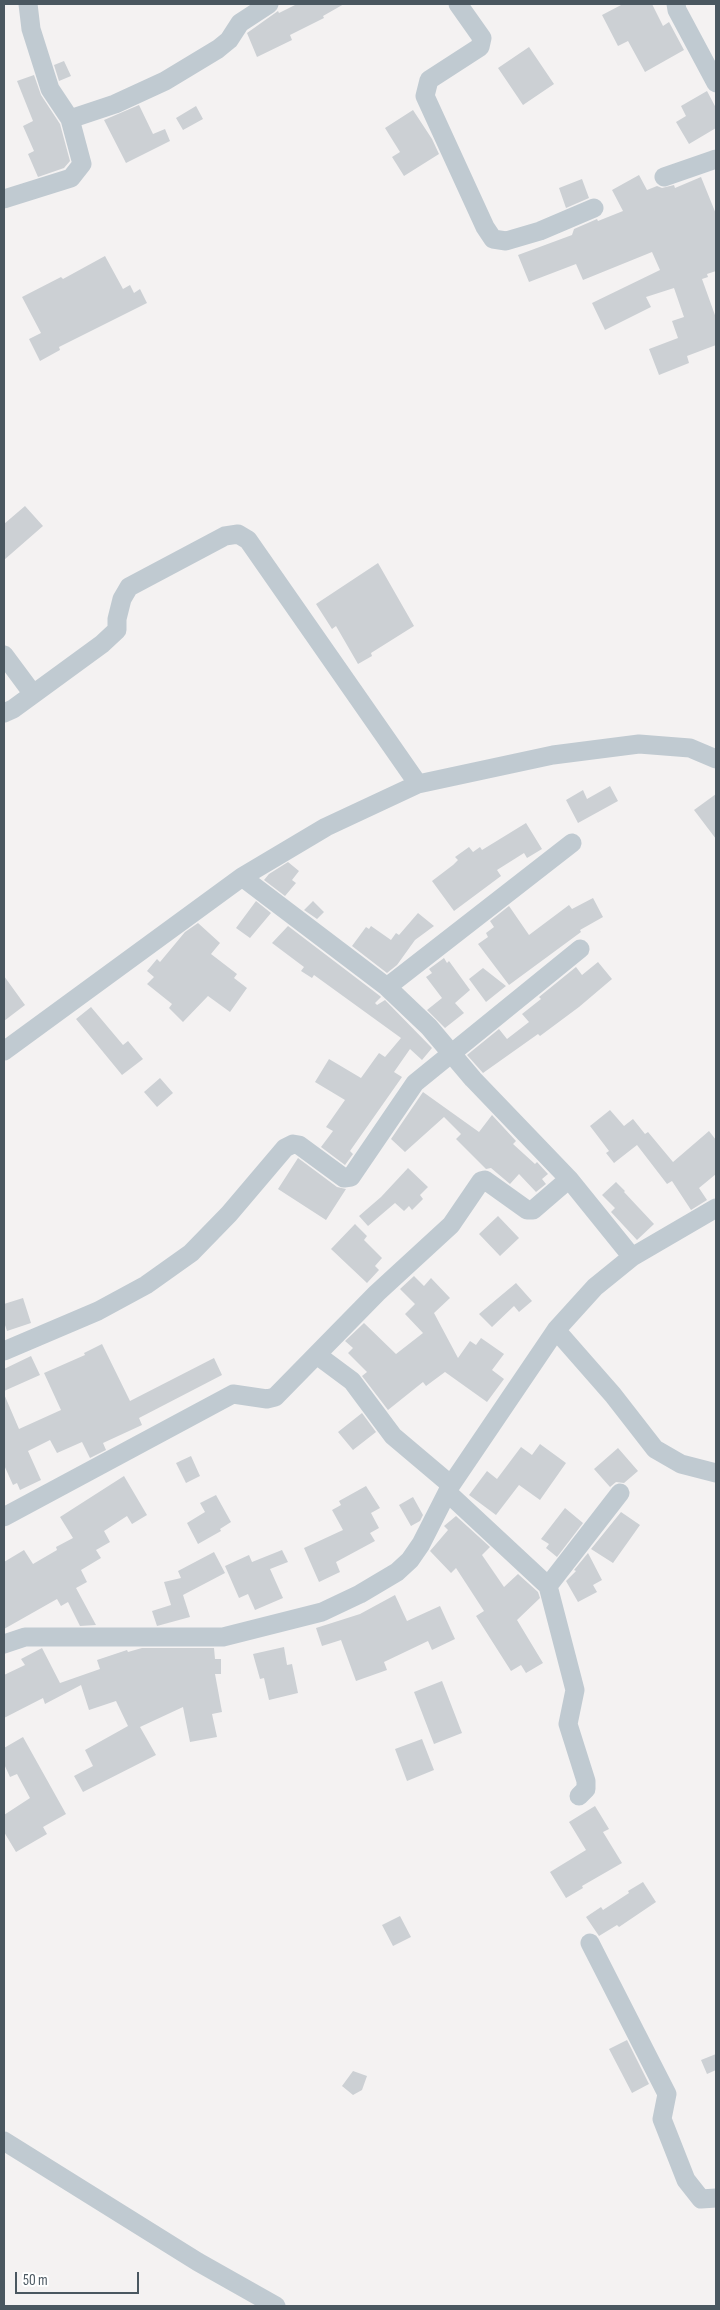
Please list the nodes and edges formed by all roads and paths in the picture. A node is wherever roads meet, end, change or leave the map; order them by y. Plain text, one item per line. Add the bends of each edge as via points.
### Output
1 (28, 4) edge
2 (269, 4) edge
3 (458, 4) edge
4 (676, 4) edge
5 (716, 83) edge
6 (70, 119) junction
7 (716, 159) edge
8 (664, 177) dead end
9 (4, 199) edge
10 (594, 208) dead end
11 (4, 656) edge
12 (33, 694) junction
13 (4, 713) edge
14 (716, 759) edge
15 (418, 784) junction
16 (572, 843) dead end
17 (242, 877) junction
18 (580, 949) dead end
19 (387, 987) junction
20 (4, 1051) edge
21 (452, 1054) junction
22 (569, 1179) junction
23 (716, 1208) edge
24 (632, 1257) junction
25 (556, 1330) junction
26 (4, 1351) edge
27 (317, 1355) junction
28 (716, 1473) edge
29 (449, 1489) junction
30 (620, 1493) dead end
31 (4, 1517) edge
32 (548, 1586) junction
33 (4, 1644) edge
34 (579, 1796) dead end
35 (590, 1943) dead end
36 (4, 2141) edge
37 (716, 2198) edge
38 (276, 2306) edge

1 - 6 street via 31,29 50,88
2 - 6 street via 240,23 229,40 218,49 165,82
3 - 10 street via 482,38 480,47 430,80 425,96 493,239 506,241 540,231
4 - 5 street
6 - 9 street via 82,164 71,178
7 - 8 street
11 - 12 street
12 - 13 street
12 - 15 street via 117,630 122,599 128,587 225,536 238,534 248,540
14 - 15 street via 690,748 640,744 553,755
15 - 17 street via 326,828
16 - 19 street
17 - 19 street
17 - 20 street
18 - 21 street
19 - 21 street
21 - 22 street
21 - 26 street via 415,1083 351,1177 344,1178 299,1145 285,1148 191,1253 146,1285 98,1311
22 - 24 street
22 - 27 street via 533,1210 527,1210 485,1180 481,1181 451,1225 377,1293
23 - 24 street
24 - 25 street via 595,1287
25 - 28 street via 655,1449 681,1464
25 - 29 street
27 - 29 street via 352,1381 393,1436
27 - 31 street via 275,1397 267,1399 233,1394
29 - 32 street
29 - 33 street via 410,1560 397,1572 360,1594 322,1612 223,1637 25,1637
30 - 32 street
32 - 34 street via 575,1696 568,1724 586,1781 586,1788
35 - 37 street via 667,2094 662,2119 686,2180 701,2199
36 - 38 street via 198,2262

